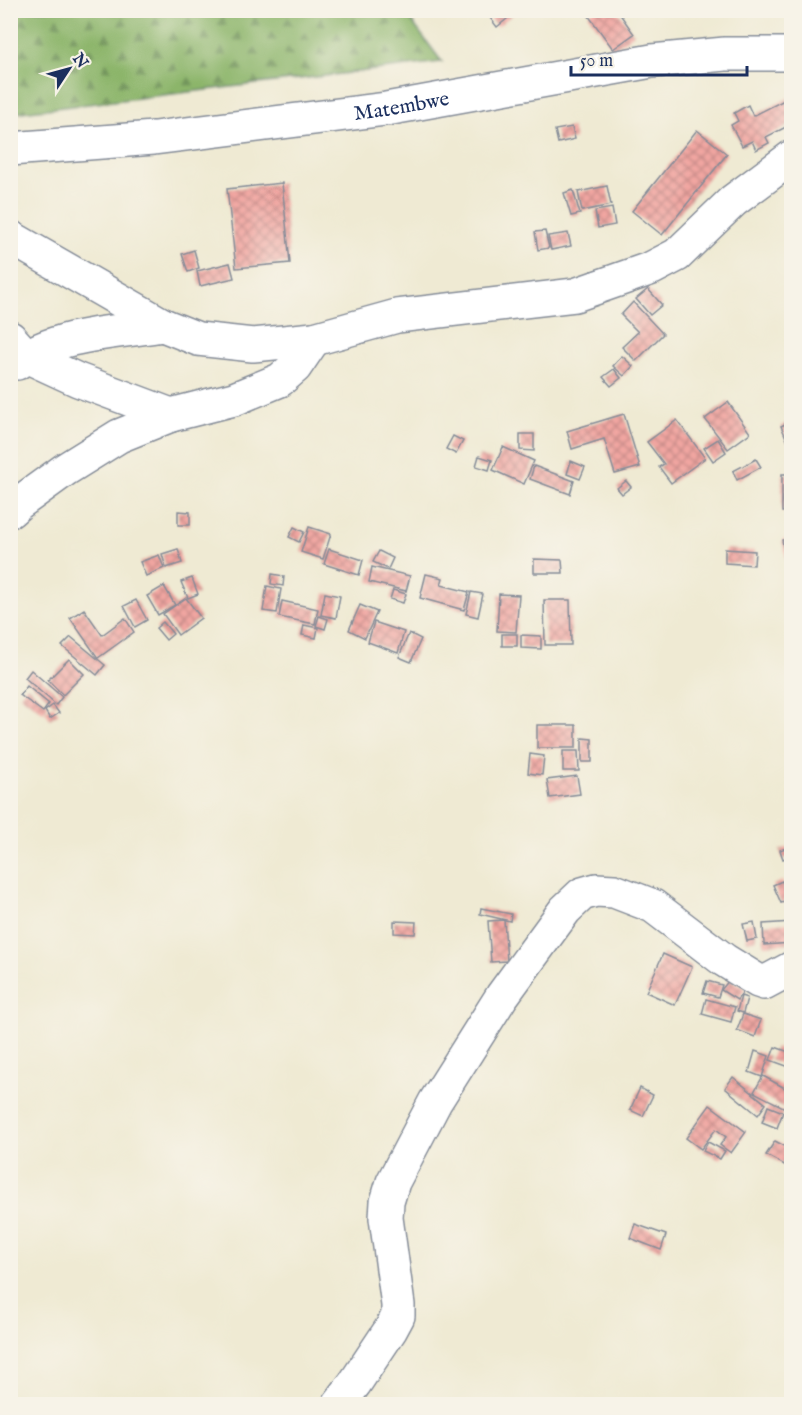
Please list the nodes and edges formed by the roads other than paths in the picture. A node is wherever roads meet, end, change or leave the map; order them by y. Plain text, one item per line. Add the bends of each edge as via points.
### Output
1 (792, 54) edge
2 (10, 148) edge
3 (792, 157) edge
4 (10, 237) edge
5 (163, 325) junction
6 (314, 339) junction
7 (16, 354) edge
8 (171, 415) junction
9 (10, 511) edge
10 (792, 968) edge
11 (339, 1404) edge

1 - 2 street, Matembwe via 652,60 386,109 154,138
3 - 6 street via 733,201 676,255 652,268 576,295 397,316
4 - 5 street
5 - 6 street via 198,339 253,345
5 - 7 street via 66,340
6 - 8 street via 295,367 280,380 234,399
7 - 8 street
8 - 9 street via 119,436
10 - 11 street via 773,980 758,981 653,906 614,891 582,894 565,910 496,1005 435,1102 393,1182 386,1218 398,1316

